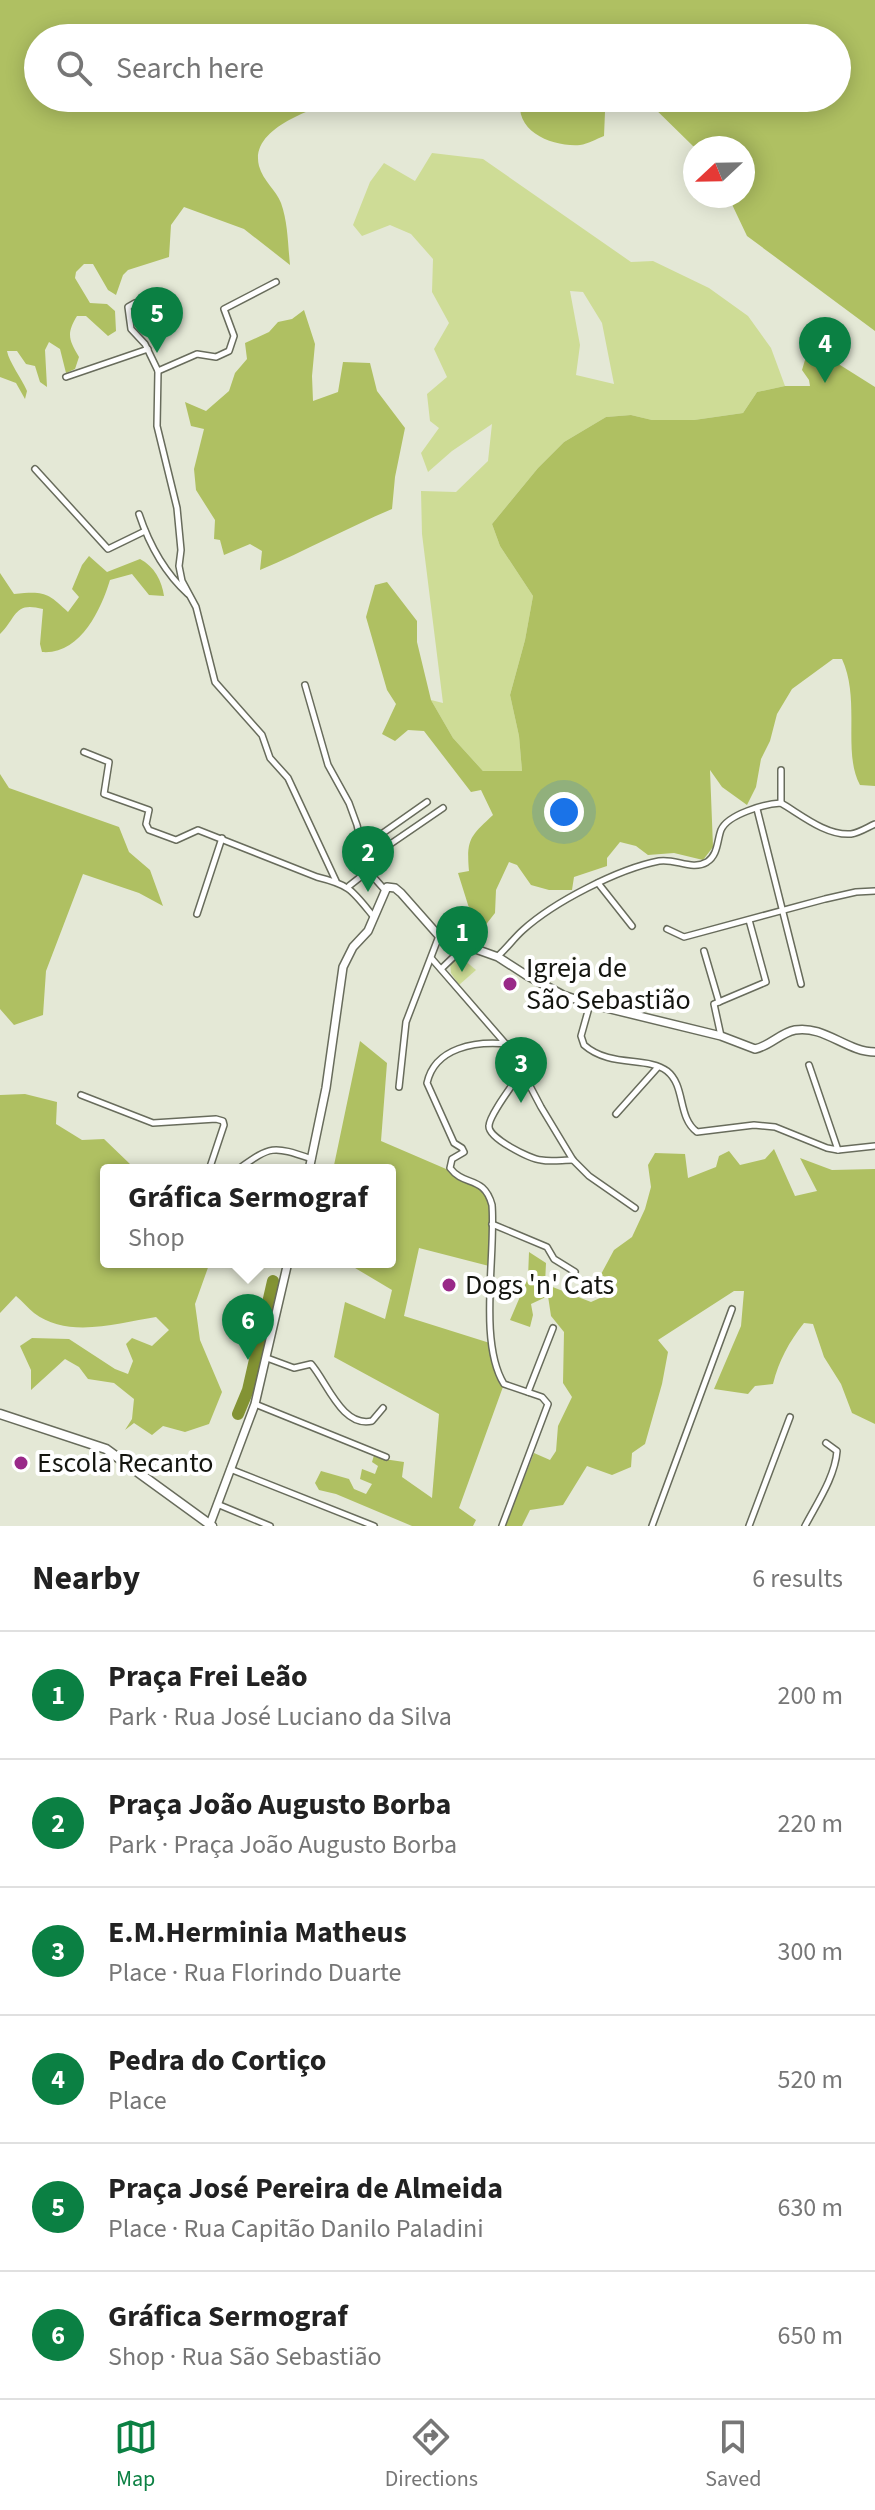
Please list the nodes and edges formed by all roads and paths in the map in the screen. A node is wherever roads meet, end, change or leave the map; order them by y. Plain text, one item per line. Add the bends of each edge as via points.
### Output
1 (276, 282) dead end
2 (135, 303) dead end
3 (148, 349) junction
4 (158, 371) junction
5 (66, 377) dead end
6 (35, 469) dead end
7 (139, 514) dead end
8 (145, 531) junction
9 (191, 597) junction
10 (305, 685) dead end
11 (84, 752) dead end
12 (781, 770) dead end
13 (427, 802) dead end
14 (781, 803) junction
15 (443, 808) dead end
16 (757, 809) junction
17 (875, 824) edge
18 (222, 838) junction
19 (363, 847) junction
20 (367, 868) junction
21 (336, 881) junction
22 (598, 883) junction
23 (349, 886) junction
24 (384, 889) junction
25 (875, 891) edge
26 (781, 911) junction
27 (197, 914) dead end
28 (373, 916) junction
29 (749, 920) junction
30 (632, 926) dead end
31 (667, 929) dead end
32 (439, 936) junction
33 (465, 946) junction
34 (704, 951) dead end
35 (498, 957) junction
36 (432, 959) junction
37 (441, 969) junction
38 (801, 984) dead end
39 (717, 1003) junction
40 (590, 1004) junction
41 (721, 1036) junction
42 (507, 1044) junction
43 (875, 1052) edge
44 (809, 1065) dead end
45 (658, 1067) junction
46 (522, 1071) junction
47 (399, 1087) dead end
48 (81, 1095) dead end
49 (616, 1114) dead end
50 (875, 1146) edge
51 (838, 1150) junction
52 (312, 1159) junction
53 (573, 1160) junction
54 (211, 1164) edge
55 (244, 1164) edge
56 (311, 1164) edge
57 (635, 1208) dead end
58 (492, 1224) junction
59 (287, 1268) edge
60 (575, 1272) dead end
61 (732, 1309) dead end
62 (553, 1328) dead end
63 (267, 1358) junction
64 (528, 1392) junction
65 (255, 1404) junction
66 (383, 1408) dead end
67 (0, 1414) edge
68 (790, 1417) dead end
69 (826, 1443) dead end
70 (386, 1457) dead end
71 (230, 1469) junction
72 (217, 1504) junction
73 (211, 1525) edge
74 (270, 1526) edge
75 (374, 1526) edge
76 (502, 1526) edge
77 (652, 1526) edge
78 (749, 1526) edge
79 (805, 1526) edge

1 - 4 street via 225,308 234,336 229,351 216,357 197,354
2 - 3 street via 128,307 131,329
3 - 4 street
3 - 5 street
4 - 9 street via 157,426 177,508 179,566
6 - 8 street via 108,549
7 - 8 street
8 - 9 street
9 - 21 street via 215,682 262,735
10 - 19 street via 328,765 349,803
11 - 18 street via 109,762 104,794 149,810 149,830 176,840 195,830
12 - 14 street
13 - 19 street
14 - 16 street
14 - 17 street via 810,823 845,833
15 - 20 street via 389,845
16 - 22 street via 726,822 713,857 705,864 658,861
16 - 26 street
18 - 21 street
18 - 27 street
19 - 20 street
20 - 23 street
20 - 24 street
21 - 23 street
22 - 30 street
22 - 35 street via 524,928
23 - 28 street
24 - 28 street
24 - 32 street via 401,893
25 - 26 street
26 - 29 street
26 - 38 street
28 - 52 street via 343,967
29 - 31 street via 684,937
29 - 39 street via 766,982
32 - 33 street
32 - 36 street
33 - 35 street
33 - 37 street
34 - 39 street
35 - 40 street
36 - 37 street
36 - 47 street via 406,1022
37 - 42 street
39 - 41 street
40 - 41 street
40 - 45 street via 581,1036 584,1045 605,1057
41 - 43 street via 755,1049 806,1030
42 - 46 street
42 - 58 street via 480,1043 448,1053 431,1070 427,1083 454,1143 464,1152 452,1159 450,1168 486,1189
44 - 51 street
45 - 49 street
45 - 51 street via 672,1077 687,1122 697,1132 775,1127
46 - 53 street
46 - 53 street via 489,1130 536,1160
48 - 54 street via 153,1123 223,1121
50 - 51 street
52 - 55 street via 274,1148
52 - 56 street
53 - 57 street
58 - 60 street via 547,1247 554,1259
58 - 64 street via 492,1353 504,1384
59 - 63 street
61 - 77 street
62 - 64 street
63 - 65 street
63 - 66 street via 294,1368 313,1365 340,1406 361,1422 372,1421
64 - 76 street via 547,1400 548,1406
65 - 70 street
65 - 71 street
67 - 73 main road via 106,1449
68 - 78 street
69 - 79 street via 837,1457
71 - 72 street
71 - 75 street
72 - 73 street
72 - 74 street

